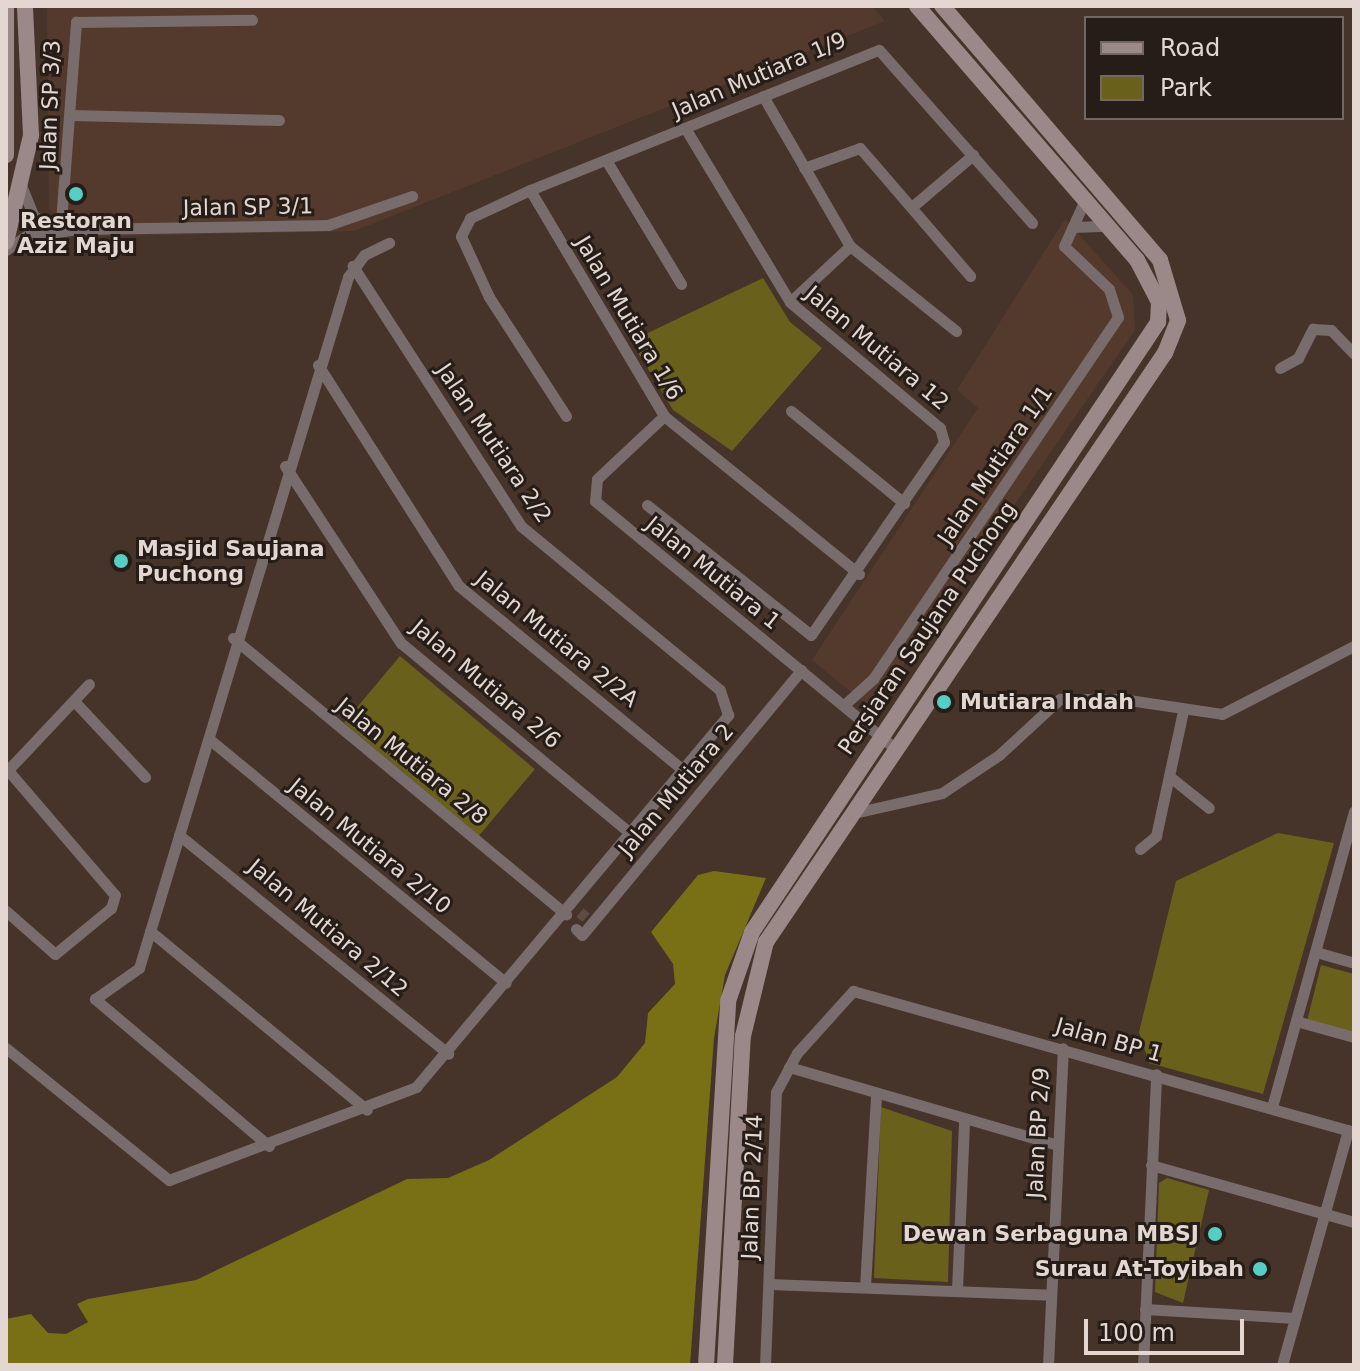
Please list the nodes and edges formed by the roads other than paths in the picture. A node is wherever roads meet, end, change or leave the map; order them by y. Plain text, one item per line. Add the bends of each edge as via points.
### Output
1 (6, 6) edge
2 (25, 6) edge
3 (917, 6) edge
4 (942, 6) edge
5 (252, 20) dead end
6 (9, 83) edge
7 (29, 87) junction
8 (763, 96) junction
9 (71, 115) junction
10 (279, 120) dead end
11 (685, 128) junction
12 (6, 155) edge
13 (973, 155) junction
14 (606, 160) junction
15 (804, 168) junction
16 (21, 185) junction
17 (530, 190) junction
18 (412, 196) dead end
19 (1085, 199) junction
20 (913, 206) junction
21 (61, 222) junction
22 (1032, 223) dead end
23 (1108, 226) junction
24 (1073, 227) junction
25 (79, 229) junction
26 (6, 242) edge
27 (389, 243) dead end
28 (850, 246) junction
29 (6, 250) edge
30 (353, 266) junction
31 (970, 276) dead end
32 (681, 284) dead end
33 (790, 302) junction
34 (956, 331) dead end
35 (1354, 354) edge
36 (318, 365) junction
37 (1280, 368) dead end
38 (791, 411) dead end
39 (566, 416) dead end
40 (664, 416) junction
41 (285, 466) junction
42 (904, 503) junction
43 (647, 505) dead end
44 (859, 574) junction
45 (233, 638) junction
46 (1354, 646) edge
47 (801, 670) junction
48 (89, 684) dead end
49 (74, 701) junction
50 (844, 705) junction
51 (1183, 711) junction
52 (881, 735) junction
53 (209, 739) junction
54 (895, 748) junction
55 (7, 769) edge
56 (682, 769) junction
57 (1169, 776) junction
58 (145, 777) dead end
59 (1209, 808) dead end
60 (1354, 811) edge
61 (854, 813) junction
62 (630, 833) junction
63 (179, 835) junction
64 (1140, 849) dead end
65 (6, 911) edge
66 (578, 918) junction
67 (150, 931) junction
68 (1316, 952) junction
69 (1354, 963) edge
70 (506, 983) junction
71 (853, 991) joint
72 (1296, 1021) junction
73 (1354, 1037) edge
74 (6, 1048) edge
75 (1063, 1048) junction
76 (448, 1054) junction
77 (789, 1067) junction
78 (1156, 1074) junction
79 (876, 1094) junction
80 (1272, 1107) junction
81 (367, 1110) junction
82 (964, 1121) junction
83 (1351, 1131) edge
84 (1057, 1145) junction
85 (269, 1146) junction
86 (1151, 1165) junction
87 (1324, 1213) junction
88 (1354, 1222) edge
89 (769, 1284) junction
90 (865, 1287) junction
91 (957, 1290) junction
92 (1051, 1295) junction
93 (1145, 1309) junction
94 (1295, 1318) junction
95 (706, 1365) edge
96 (725, 1365) edge
97 (765, 1365) edge
98 (1048, 1365) edge
99 (1143, 1365) edge
100 (1282, 1365) edge

1 - 6 street
2 - 7 street
3 - 19 street, Persiaran Saujana Puchong
4 - 54 street, Persiaran Saujana Puchong via 1160,260 1178,320 1165,353
5 - 9 street, Jalan SP 3/3 via 76,22
6 - 7 street
6 - 12 street
7 - 16 street via 31,135
8 - 11 street, Jalan Mutiara 1/9
8 - 13 street, Jalan Mutiara 1/9 via 879,50
8 - 15 street
9 - 10 street
9 - 21 street, Jalan SP 3/3
11 - 14 street, Jalan Mutiara 1/9
11 - 33 street, Jalan Mutiara 12
13 - 20 street
13 - 22 street, Jalan Mutiara 1/9
14 - 17 street, Jalan Mutiara 1/9
14 - 32 street
15 - 20 street via 860,148
15 - 28 street
16 - 21 street, Jalan SP 3/1 via 34,217
16 - 26 street
17 - 39 street, Jalan Mutiara 1/9 via 470,218 463,245
17 - 40 street, Jalan Mutiara 1/6
18 - 25 street, Jalan SP 3/1 via 328,225
19 - 23 street, Persiaran Saujana Puchong
19 - 24 street
20 - 31 street
21 - 25 street, Jalan SP 3/1
23 - 24 street
23 - 52 street, Persiaran Saujana Puchong via 1151,278 1159,302 1150,342
24 - 50 street, Jalan Mutiara 1/1 via 1064,246 1109,289 1118,317 873,679
25 - 29 street, Jalan SP 3/1 via 26,236
27 - 30 street
28 - 33 street
28 - 34 street
30 - 36 street
30 - 56 street, Jalan Mutiara 2/2 via 521,526 720,690 728,715
33 - 42 street, Jalan Mutiara 12 via 945,434
35 - 37 street via 1331,330 1313,329 1298,358
36 - 41 street
36 - 56 street, Jalan Mutiara 2/2A via 459,586
38 - 42 street
40 - 44 street, Jalan Mutiara 1/6
40 - 47 street, Jalan Mutiara 1 via 597,479 595,501
41 - 45 street
41 - 62 street, Jalan Mutiara 2/6 via 401,643
42 - 44 street
43 - 44 street via 811,635
45 - 53 street
45 - 66 street, Jalan Mutiara 2/8
46 - 51 street via 1240,708
47 - 50 street, Jalan Mutiara 1
47 - 66 street, Jalan Mutiara 2
48 - 49 street
49 - 55 street
49 - 58 street
50 - 52 street, Jalan Mutiara 1
51 - 57 street
51 - 61 street via 1122,699 1060,699 999,755 942,793
52 - 54 street, Jalan Mutiara 1
52 - 95 street, Persiaran Saujana Puchong via 752,932 728,1001
53 - 63 street
53 - 70 street, Jalan Mutiara 2/10
54 - 61 street, Persiaran Saujana Puchong
55 - 65 street via 110,882 111,908 55,954
56 - 62 street
57 - 59 street
57 - 64 street via 1156,836
60 - 68 street
61 - 96 street, Persiaran Saujana Puchong via 766,942 750,994
62 - 66 street
63 - 67 street
63 - 76 street, Jalan Mutiara 2/12
66 - 70 street
67 - 81 street
67 - 85 street via 136,975 97,994 98,1004
68 - 69 street
68 - 72 street
70 - 76 street
71 - 75 street, Jalan BP 1
71 - 77 street, Jalan BP 2/14
72 - 73 street
72 - 80 street
74 - 85 street via 160,1176 178,1178
75 - 78 street, Jalan BP 1
75 - 84 street, Jalan BP 2/9
76 - 81 street via 416,1087
77 - 79 street
77 - 89 street, Jalan BP 2/14 via 776,1092
78 - 80 street, Jalan BP 1
78 - 86 street
79 - 82 street
79 - 90 street
80 - 83 street, Jalan BP 1
81 - 85 street
82 - 84 street
82 - 91 street
83 - 87 street
84 - 92 street, Jalan BP 2/9
86 - 87 street
86 - 93 street
87 - 88 street
87 - 94 street
89 - 90 street
89 - 97 street, Jalan BP 2/14
90 - 91 street
91 - 92 street
92 - 98 street, Jalan BP 2/9
93 - 94 street
93 - 99 street
94 - 100 street

